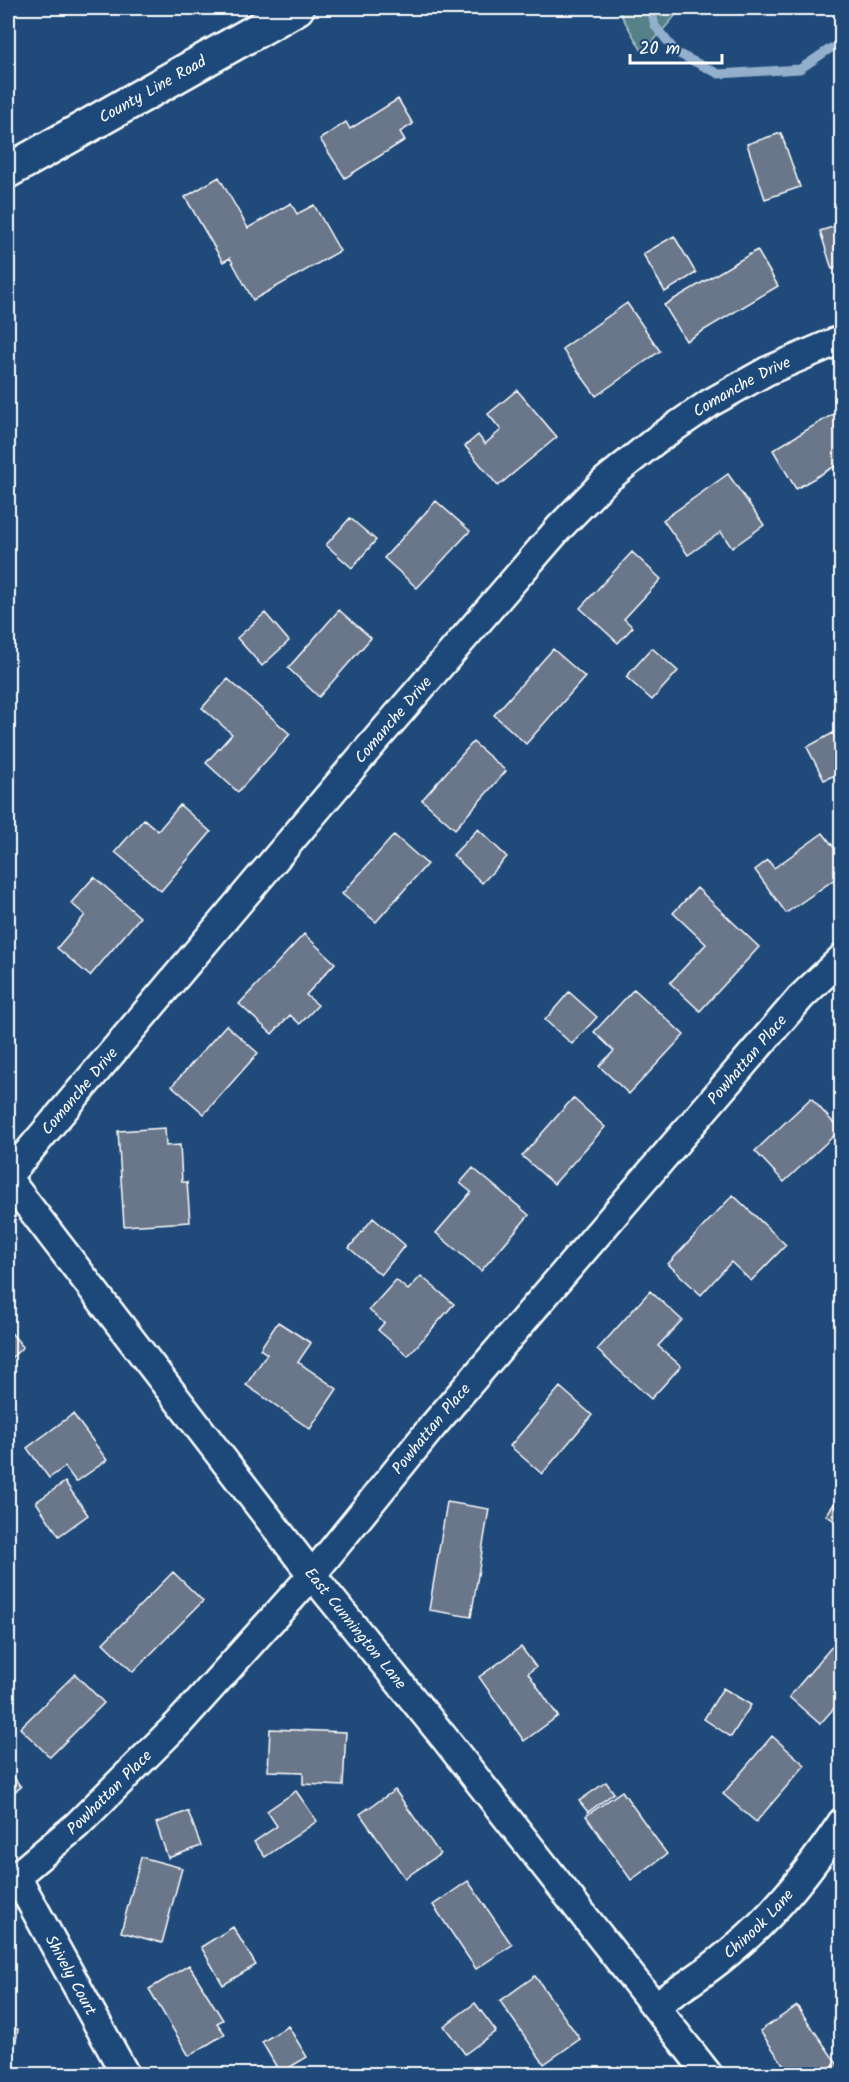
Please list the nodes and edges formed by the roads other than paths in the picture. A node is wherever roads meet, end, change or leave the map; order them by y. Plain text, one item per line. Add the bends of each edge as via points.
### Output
1 (297, 8) edge
2 (8, 171) edge
3 (842, 339) edge
4 (842, 958) edge
5 (8, 1178) edge
6 (312, 1575) junction
7 (842, 1822) edge
8 (12, 1880) edge
9 (655, 2005) junction
10 (125, 2074) edge
11 (708, 2074) edge

1 - 2 main road, County Line Road
3 - 5 street, Comanche Drive via 767,371 710,403 605,481 559,528 360,758
4 - 6 street, Powhattan Place via 801,997 432,1427
5 - 6 street, East Cunnington Lane
6 - 8 street, Powhattan Place via 179,1723 77,1825
6 - 9 street, East Cunnington Lane
7 - 9 street, Chinook Lane via 779,1905 739,1945
8 - 10 street, Shively Court
9 - 11 street, East Cunnington Lane

